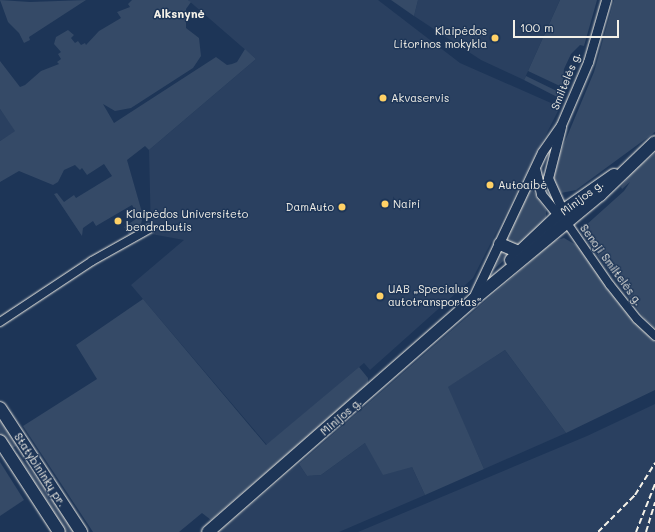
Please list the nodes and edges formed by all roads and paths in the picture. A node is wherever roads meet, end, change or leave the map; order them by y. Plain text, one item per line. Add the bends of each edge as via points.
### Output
1 (606, 0) edge
2 (562, 125) junction
3 (655, 142) edge
4 (535, 168) junction
5 (563, 217) junction
6 (148, 228) dead end
7 (500, 244) junction
8 (519, 252) junction
9 (473, 300) junction
10 (0, 322) edge
11 (655, 336) edge
12 (0, 408) edge
13 (0, 441) edge
14 (26, 447) junction
15 (10, 456) junction
16 (60, 532) edge
17 (81, 532) edge
18 (208, 532) edge

1 - 2 street, Smiltelės g. via 588,62
2 - 4 street via 542,152
2 - 5 street via 548,178
3 - 5 main road, Minijos g. via 627,167 593,188
4 - 5 street via 541,194
4 - 7 street
5 - 8 main road, Minijos g.
5 - 9 main road, Minijos g.
5 - 11 street, Senoji Smiltelės g. via 619,296
6 - 10 street via 92,261
7 - 8 main road
7 - 9 street
8 - 9 main road, Minijos g.
9 - 18 main road, Minijos g.
12 - 14 main road, Statybininkų pr.
13 - 15 main road, Statybininkų pr.
14 - 15 main road via 15,448
14 - 17 main road, Statybininkų pr.
15 - 16 main road, Statybininkų pr.

